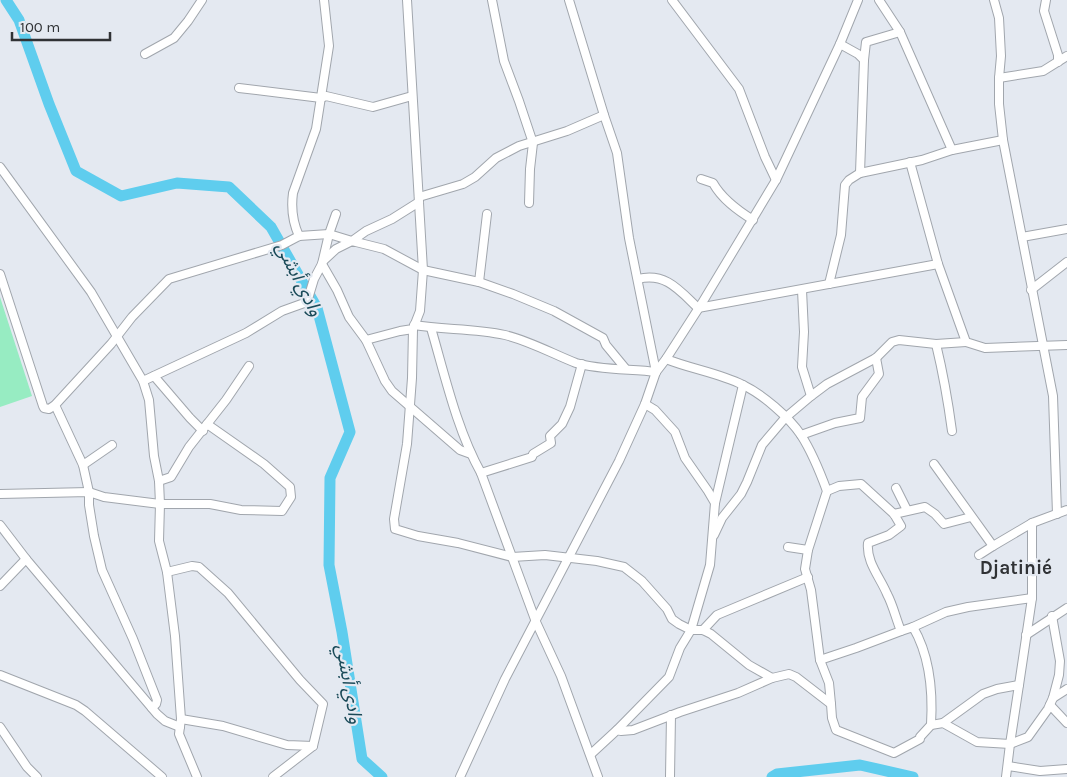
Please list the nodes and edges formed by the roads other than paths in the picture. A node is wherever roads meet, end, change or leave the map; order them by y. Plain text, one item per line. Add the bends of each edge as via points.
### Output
1 (202, 0) edge
2 (324, 0) edge
3 (407, 0) edge
4 (492, 0) edge
5 (569, 0) edge
6 (672, 0) edge
7 (858, 0) edge
8 (879, 0) edge
9 (994, 0) edge
10 (1046, 0) edge
11 (900, 32) junction
12 (840, 44) junction
13 (145, 54) dead end
14 (1067, 56) edge
15 (864, 60) junction
16 (1058, 62) junction
17 (999, 78) junction
18 (239, 88) dead end
19 (412, 96) junction
20 (321, 98) junction
21 (604, 115) junction
22 (1003, 140) junction
23 (533, 143) junction
24 (952, 150) junction
25 (910, 162) junction
26 (0, 168) edge
27 (860, 173) junction
28 (701, 179) dead end
29 (776, 180) junction
30 (419, 200) junction
31 (529, 203) dead end
32 (336, 214) dead end
33 (487, 214) dead end
34 (753, 220) junction
35 (1067, 229) edge
36 (329, 234) junction
37 (299, 236) junction
38 (1022, 237) junction
39 (352, 241) junction
40 (322, 262) junction
41 (1067, 262) edge
42 (938, 264) junction
43 (423, 270) junction
44 (0, 274) edge
45 (638, 279) junction
46 (479, 282) junction
47 (829, 284) junction
48 (802, 290) junction
49 (1032, 290) junction
50 (698, 308) junction
51 (413, 327) junction
52 (431, 328) junction
53 (118, 334) junction
54 (366, 340) junction
55 (966, 342) junction
56 (936, 344) junction
57 (1067, 345) edge
58 (1044, 346) junction
59 (876, 358) junction
60 (666, 359) junction
61 (582, 364) junction
62 (249, 366) dead end
63 (624, 368) junction
64 (656, 372) junction
65 (154, 376) junction
66 (143, 381) junction
67 (743, 385) junction
68 (811, 396) junction
69 (645, 404) junction
70 (55, 405) junction
71 (410, 407) junction
72 (785, 418) junction
73 (205, 428) junction
74 (952, 431) dead end
75 (800, 435) junction
76 (112, 445) dead end
77 (471, 454) junction
78 (934, 464) dead end
79 (83, 465) junction
80 (482, 473) junction
81 (159, 481) junction
82 (896, 488) dead end
83 (827, 491) junction
84 (90, 492) junction
85 (0, 494) edge
86 (715, 503) junction
87 (160, 504) junction
88 (907, 510) junction
89 (1067, 510) edge
90 (894, 514) junction
91 (1057, 514) junction
92 (971, 517) junction
93 (1032, 523) junction
94 (0, 525) edge
95 (711, 541) junction
96 (992, 546) junction
97 (788, 547) dead end
98 (808, 550) junction
99 (979, 555) dead end
100 (512, 557) junction
101 (570, 558) junction
102 (26, 559) junction
103 (167, 572) junction
104 (808, 577) junction
105 (0, 586) edge
106 (1032, 598) junction
107 (1067, 608) edge
108 (1052, 616) junction
109 (536, 622) junction
110 (913, 627) junction
111 (691, 630) junction
112 (703, 630) junction
113 (901, 631) junction
114 (1026, 635) junction
115 (820, 660) junction
116 (0, 675) edge
117 (772, 678) junction
118 (1019, 685) junction
119 (1067, 689) edge
120 (1052, 701) junction
121 (831, 704) junction
122 (152, 708) junction
123 (671, 715) junction
124 (180, 723) junction
125 (943, 723) junction
126 (1067, 723) edge
127 (931, 725) junction
128 (0, 727) edge
129 (617, 730) junction
130 (1010, 744) junction
131 (313, 746) junction
132 (591, 754) junction
133 (1008, 766) junction
134 (1067, 769) edge
135 (1006, 776) edge
136 (36, 777) edge
137 (162, 777) edge
138 (197, 777) edge
139 (273, 777) edge
140 (460, 777) edge
141 (598, 777) edge
142 (670, 777) edge

1 - 13 street via 174,38
2 - 20 street via 329,46
3 - 19 street
4 - 23 street via 504,61
5 - 21 street
6 - 29 street via 739,89
7 - 12 street
8 - 11 street
9 - 17 street via 999,18
10 - 16 street via 1044,11
11 - 15 street via 866,42
11 - 24 street
12 - 15 street
12 - 29 street
14 - 16 street
15 - 27 street
16 - 17 street via 1043,71
17 - 22 street
18 - 20 street
19 - 20 street via 373,107 326,96
19 - 30 street
20 - 37 street via 316,128 293,193 295,229
21 - 23 street
21 - 45 street via 617,153
22 - 24 street
22 - 38 street
23 - 30 street via 496,158 468,181
23 - 31 street
24 - 25 street
25 - 27 street
25 - 42 street
26 - 53 street via 92,292
27 - 47 street via 845,185 841,235
28 - 34 street via 713,183 719,194
29 - 34 street
30 - 39 street via 392,220
30 - 43 street
32 - 36 street
33 - 46 street
34 - 50 street
35 - 38 street
36 - 37 street
36 - 39 street
36 - 40 street
37 - 53 street via 169,279
38 - 49 street
39 - 40 street via 336,249
39 - 43 street via 384,249
40 - 54 street via 349,317
40 - 65 street via 307,302 282,311
41 - 49 street
42 - 47 street
42 - 55 street
43 - 46 street
43 - 51 street via 420,311
44 - 70 street via 43,406 46,409
45 - 50 street via 650,277 669,281
45 - 64 street
46 - 63 street via 535,302 603,338
47 - 48 street
48 - 50 street
48 - 68 street via 802,367
49 - 58 street
50 - 60 street
51 - 52 street
51 - 54 street
51 - 71 street
52 - 61 street via 506,335
52 - 77 street
53 - 66 street
53 - 70 street
54 - 71 street via 385,381
55 - 56 street
55 - 58 street via 985,348
56 - 59 street via 899,340 892,342
56 - 74 street
57 - 58 street
58 - 91 street via 1053,396
59 - 68 street
59 - 75 street via 879,374 862,397 860,418
60 - 64 street
60 - 67 street
61 - 63 street
61 - 80 street via 570,407 562,424 550,436 551,443 532,457
62 - 73 street
63 - 64 street
64 - 69 street
65 - 66 street
65 - 73 street via 190,418
66 - 81 street via 149,400
67 - 72 street
67 - 86 street
68 - 72 street
69 - 86 street via 675,432 685,458
69 - 101 street
70 - 79 street
71 - 77 street via 460,450
71 - 100 street via 395,529
72 - 75 street
72 - 95 street via 762,445 741,494 722,518
73 - 81 street via 189,446 171,477
73 - 87 street via 284,480 290,487 289,502 282,511 241,510 210,504
75 - 83 street
76 - 79 street
77 - 80 street
78 - 92 street
79 - 84 street
80 - 100 street
81 - 87 street
82 - 88 street
83 - 90 street via 861,484
83 - 98 street
84 - 85 street
84 - 87 street via 104,497
84 - 122 street via 89,505 102,570 157,700
86 - 95 street
87 - 103 street via 159,541
88 - 90 street
88 - 92 street via 925,507 944,524
89 - 91 street
90 - 113 street via 901,526 868,543 867,549
91 - 93 street
92 - 96 street
93 - 96 street
93 - 106 street
94 - 102 street
95 - 111 street via 710,565
96 - 99 street
97 - 98 street
98 - 104 street via 805,569
100 - 101 street via 545,555
100 - 109 street
101 - 109 street
101 - 111 street via 624,567 642,580 672,619
102 - 105 street
102 - 122 street
103 - 124 street
103 - 131 street via 199,567 228,593 300,680 321,700 323,708
104 - 112 street via 717,615
104 - 115 street
106 - 110 street via 946,612
106 - 114 street
107 - 108 street
108 - 114 street
108 - 120 street via 1060,661
109 - 132 street
109 - 140 street via 505,679
110 - 113 street
110 - 127 street via 922,643 930,680
111 - 112 street
111 - 129 street via 669,677
112 - 117 street
113 - 115 street
114 - 118 street
115 - 121 street via 829,683
116 - 137 street via 76,704
117 - 121 street via 789,674 796,677
117 - 123 street
118 - 125 street via 984,694
118 - 130 street
119 - 120 street
120 - 126 street
120 - 130 street via 1028,737
121 - 127 street via 836,730 894,753 920,739
122 - 124 street via 164,721
123 - 129 street via 633,730
123 - 142 street
124 - 131 street via 223,726 287,745
124 - 138 street via 179,734
125 - 127 street
125 - 130 street via 977,742
128 - 136 street
129 - 132 street
130 - 133 street
131 - 139 street
132 - 141 street
133 - 134 street via 1040,771
133 - 135 street

